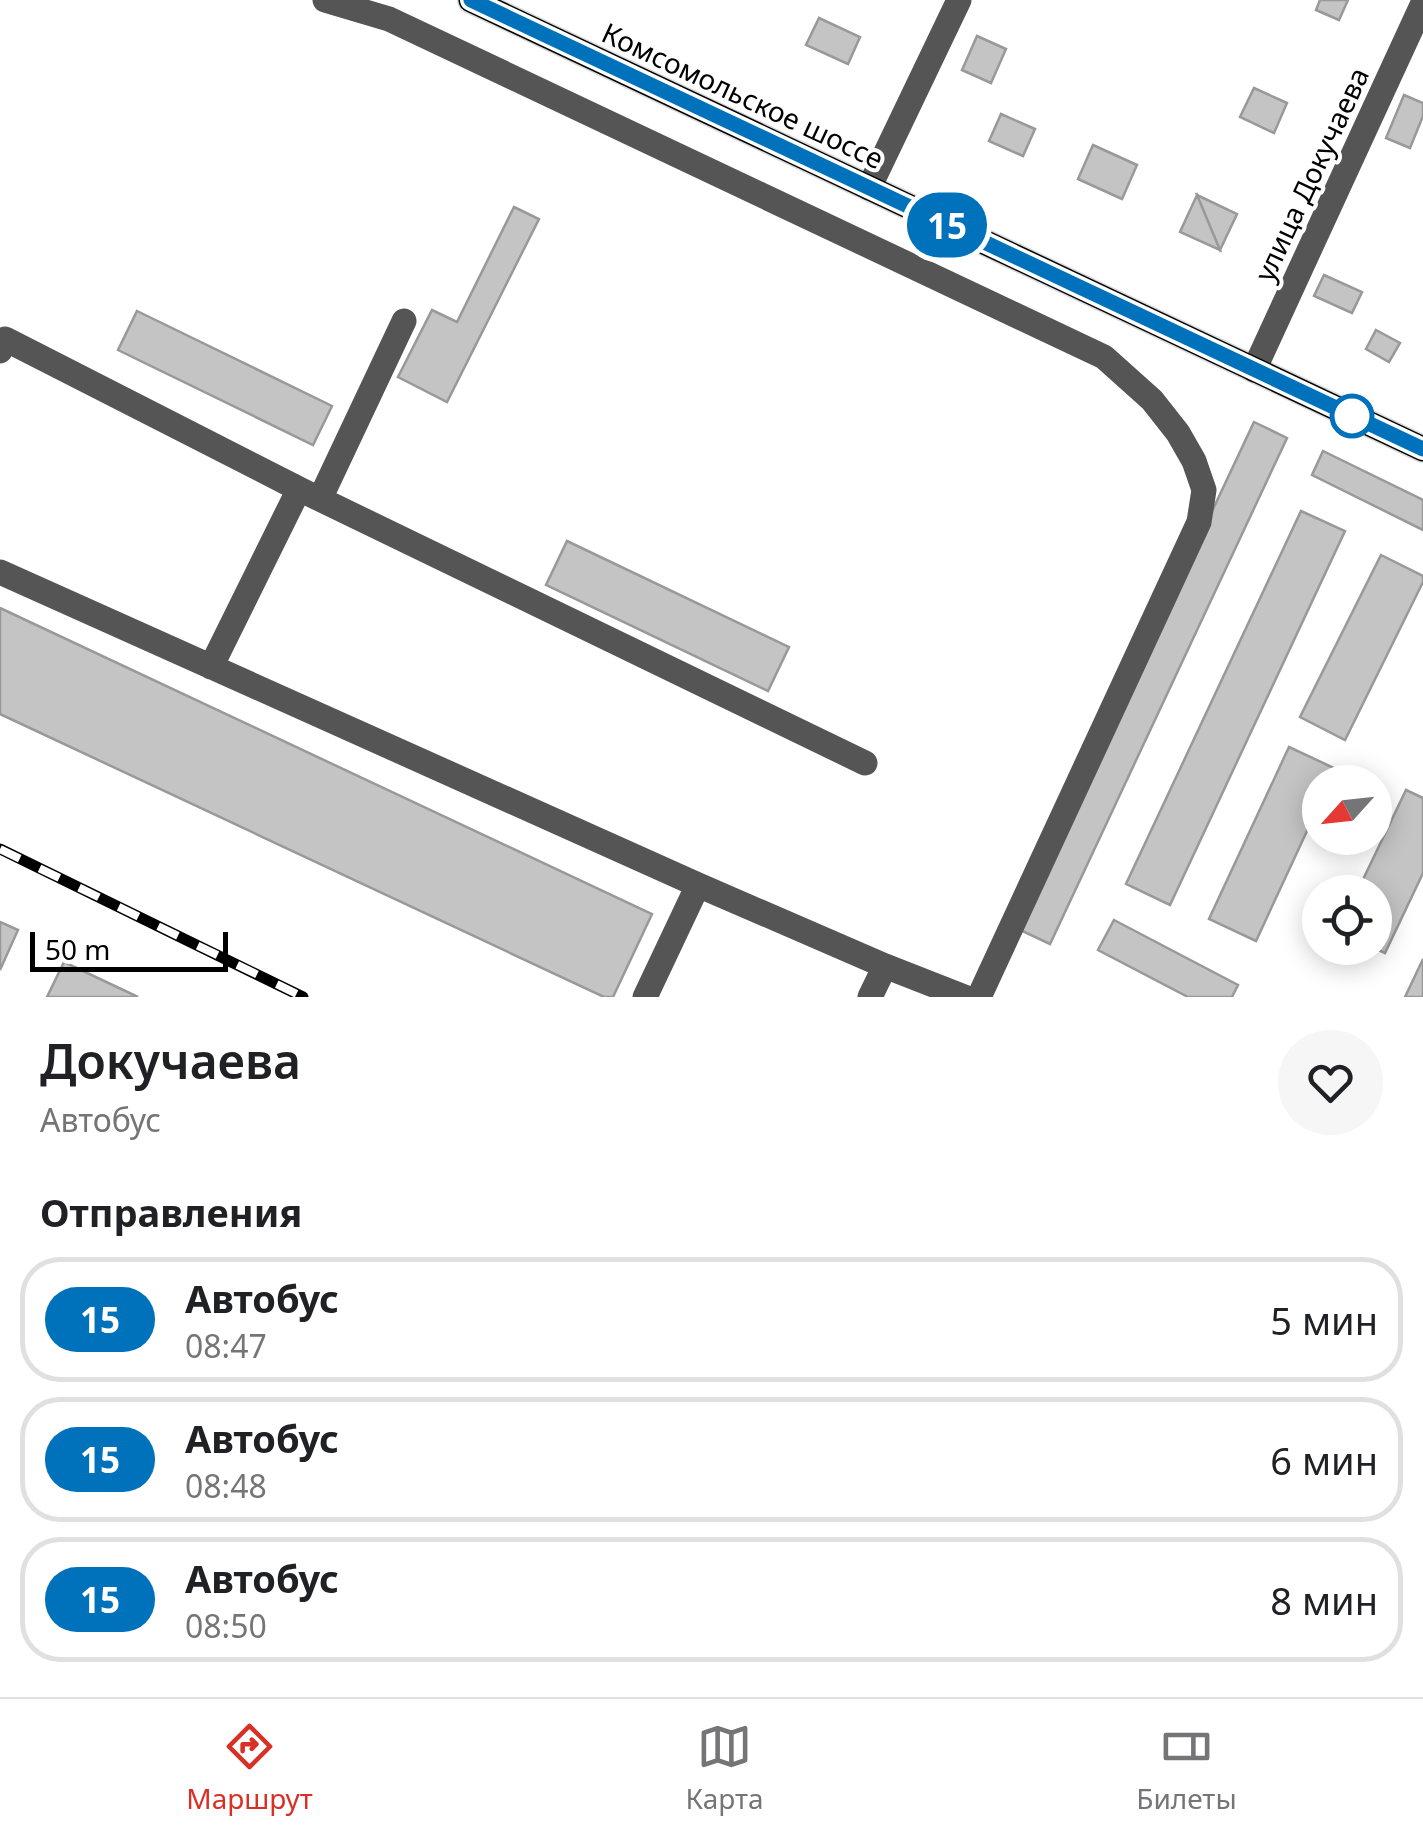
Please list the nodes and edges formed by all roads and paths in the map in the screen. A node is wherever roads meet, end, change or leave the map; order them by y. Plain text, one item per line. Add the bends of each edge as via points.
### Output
1 (324, 0) edge
2 (960, 0) edge
3 (486, 3) edge
4 (1423, 3) edge
5 (869, 188) junction
6 (404, 320) dead end
7 (0, 350) edge
8 (1254, 370) junction
9 (1423, 450) edge
10 (310, 494) junction
11 (0, 572) edge
12 (212, 666) junction
13 (865, 764) dead end
14 (698, 885) junction
15 (885, 966) junction
16 (645, 997) edge
17 (870, 997) edge
18 (964, 997) edge
19 (979, 997) edge

1 - 19 street via 389,19 1104,357 1178,432 1204,490 1198,522
2 - 5 street
3 - 5 main road, Комсомольское шоссе
4 - 8 street, улица Докучаева
5 - 8 main road, Комсомольское шоссе
6 - 10 street
7 - 10 street via 5,340
8 - 9 main road, Комсомольское шоссе
10 - 12 street
10 - 13 street
11 - 12 street
12 - 14 street
14 - 15 street
14 - 16 street
15 - 17 street
15 - 18 street

